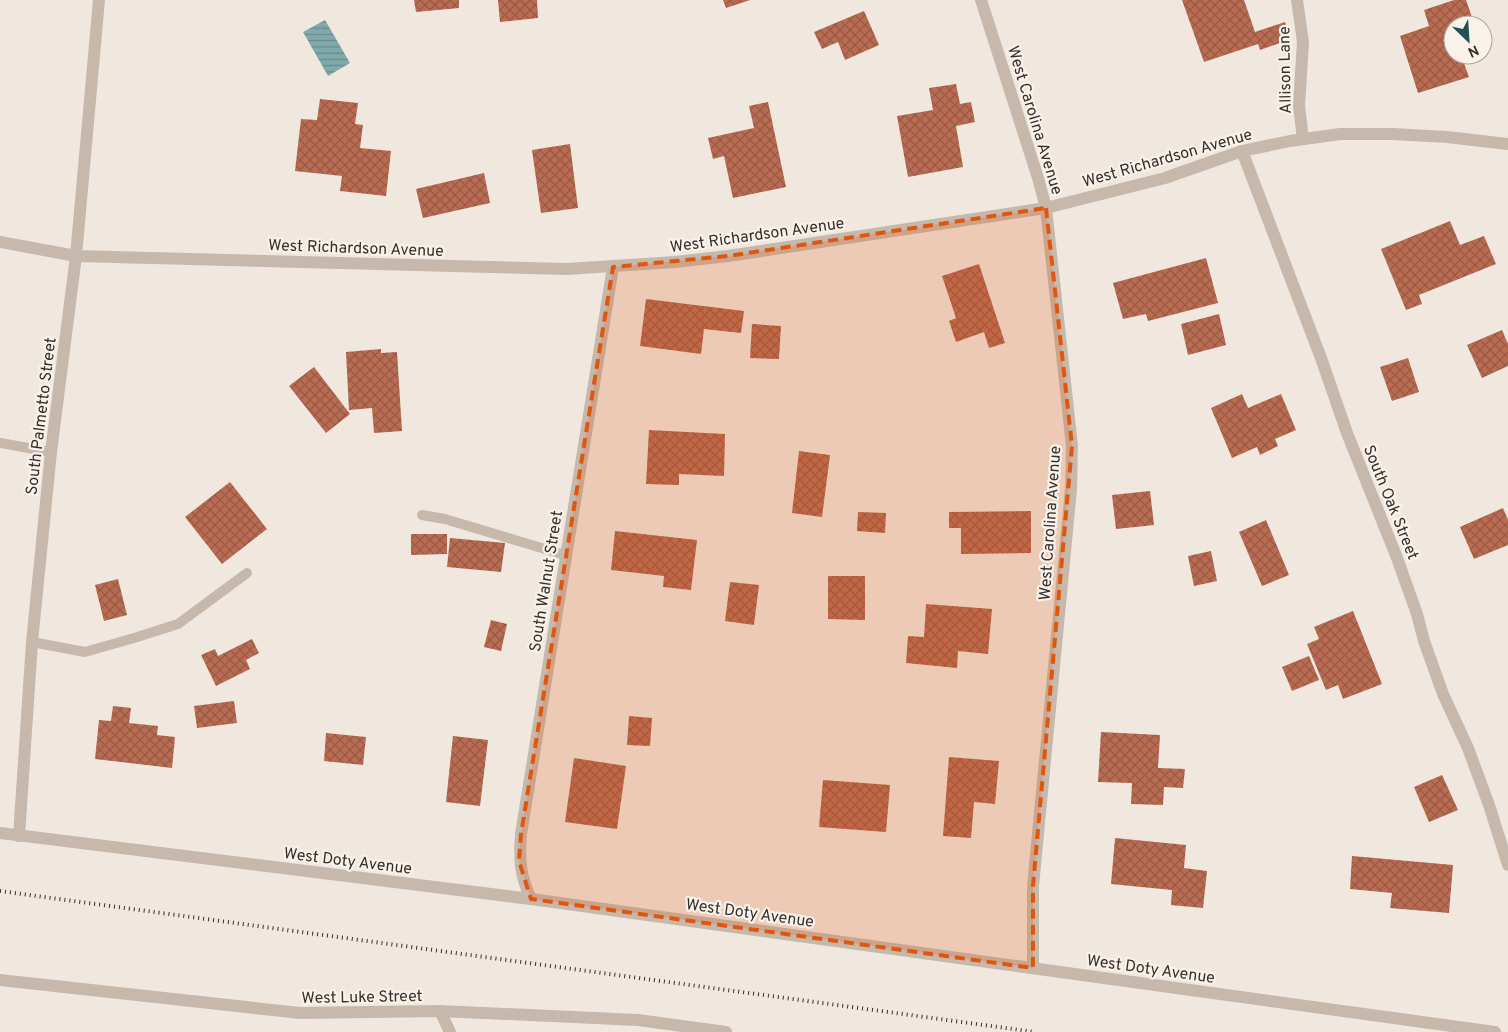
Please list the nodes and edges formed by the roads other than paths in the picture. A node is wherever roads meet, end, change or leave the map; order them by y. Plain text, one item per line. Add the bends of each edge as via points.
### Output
1 (99, 0) edge
2 (981, 0) edge
3 (1297, 0) edge
4 (1303, 139) junction
5 (1508, 144) edge
6 (1242, 151) junction
7 (1046, 208) junction
8 (0, 242) edge
9 (76, 256) junction
10 (613, 267) junction
11 (0, 443) edge
12 (51, 452) junction
13 (422, 515) dead end
14 (565, 555) junction
15 (247, 573) dead end
16 (32, 642) junction
17 (0, 833) edge
18 (19, 836) junction
19 (1508, 865) edge
20 (531, 899) junction
21 (1033, 968) junction
22 (0, 980) edge
23 (440, 1011) junction
24 (450, 1032) edge
25 (726, 1032) edge
26 (1495, 1032) edge

1 - 9 street, South Palmetto Street
2 - 7 street, West Carolina Avenue
3 - 4 street, Allison Lane via 1303,42 1299,106
4 - 5 street, West Richardson Avenue via 1340,134 1393,134
4 - 6 street, West Richardson Avenue
6 - 7 street, West Richardson Avenue via 1165,178
6 - 19 street, South Oak Street via 1397,558 1442,694 1468,748
7 - 10 street, West Richardson Avenue via 728,256
7 - 21 street, West Carolina Avenue via 1068,399 1072,472 1033,886
8 - 9 street, West Richardson Avenue
9 - 10 street, West Richardson Avenue via 567,269
9 - 12 street, South Palmetto Street
10 - 14 street, South Walnut Street
11 - 12 lane
12 - 16 street, South Palmetto Street
13 - 14 lane
14 - 20 street, South Walnut Street via 521,834 519,860
15 - 16 lane via 178,624 85,652
16 - 18 street, South Palmetto Street
17 - 18 street, West Doty Avenue
18 - 20 street, West Doty Avenue
20 - 21 street, West Doty Avenue
21 - 26 street, West Doty Avenue
22 - 23 street, West Luke Street via 300,1014
23 - 24 street
23 - 25 street, West Luke Street via 638,1020

